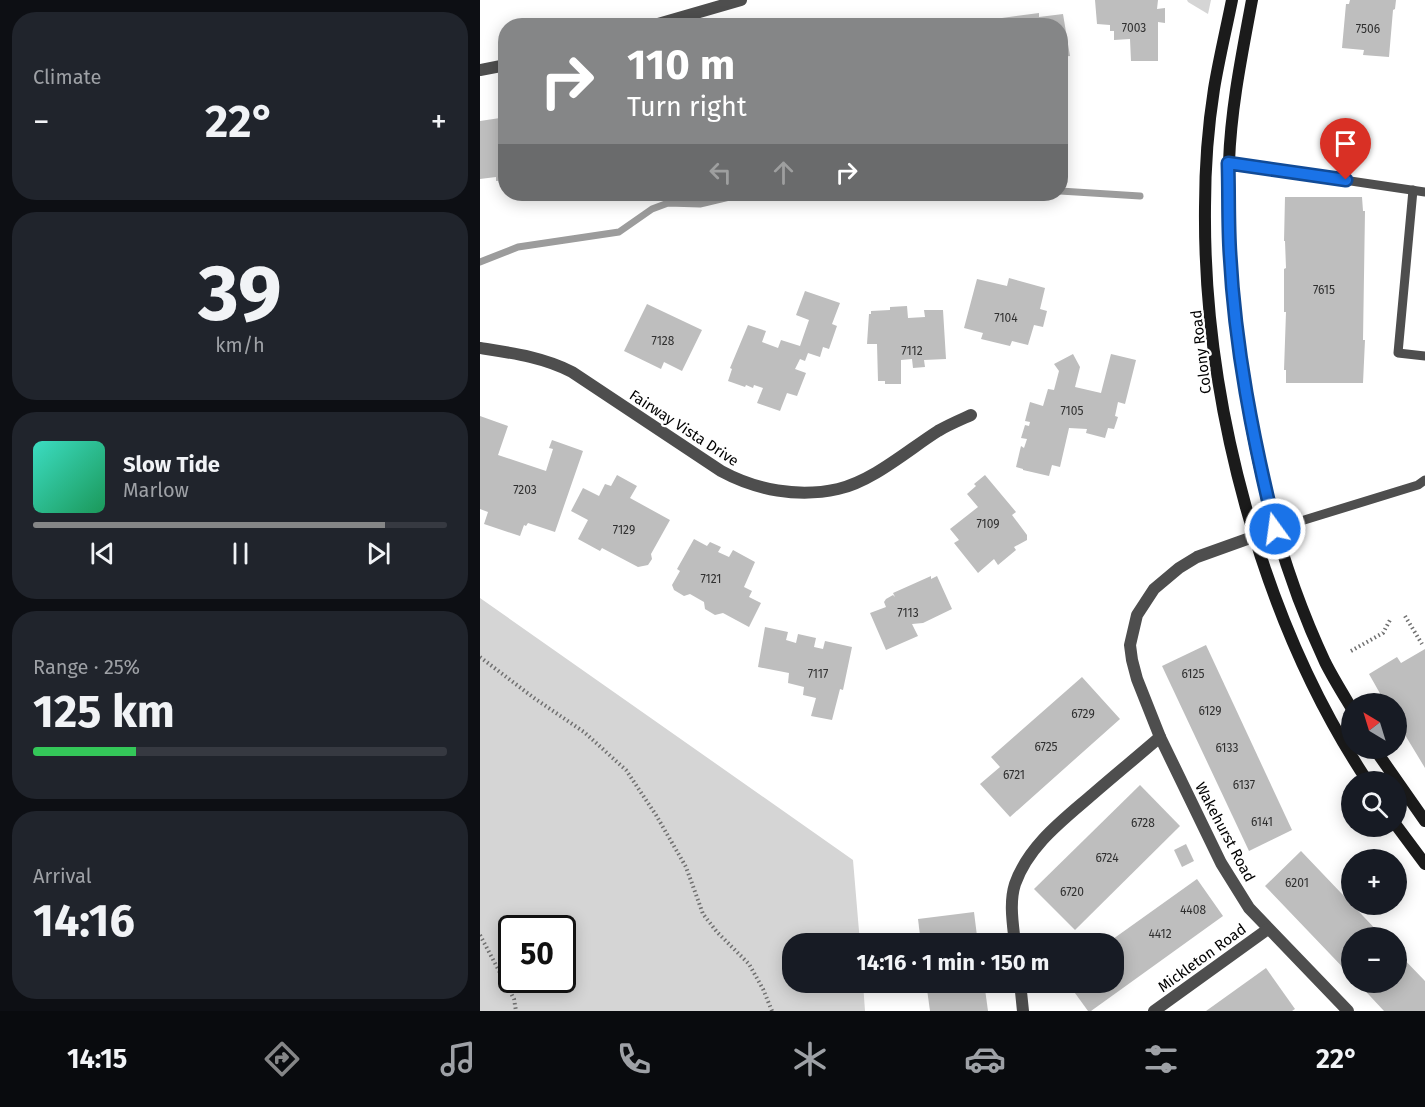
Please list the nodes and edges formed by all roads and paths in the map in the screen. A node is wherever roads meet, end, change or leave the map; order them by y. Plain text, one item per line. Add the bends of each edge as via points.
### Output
1 (741, 0) edge
2 (1232, 0) edge
3 (1252, 0) edge
4 (679, 18) edge
5 (498, 67) edge
6 (480, 70) edge
7 (1228, 163) junction
8 (1413, 190) junction
9 (1425, 192) edge
10 (480, 348) edge
11 (1425, 356) edge
12 (971, 415) dead end
13 (1425, 480) edge
14 (1275, 529) junction
15 (1256, 536) junction
16 (1405, 616) dead end
17 (1390, 620) dead end
18 (1422, 645) dead end
19 (1351, 651) dead end
20 (480, 657) edge
21 (1343, 693) edge
22 (1160, 737) junction
23 (1382, 759) edge
24 (1361, 771) edge
25 (1425, 820) edge
26 (1405, 837) edge
27 (1425, 864) edge
28 (1268, 929) junction
29 (1014, 933) edge
30 (480, 935) edge
31 (1021, 993) edge
32 (516, 1011) edge
33 (772, 1011) edge
34 (1023, 1011) edge
35 (1154, 1011) edge
36 (1348, 1011) edge

1 - 4 street
2 - 15 main road, Colony Road via 1214,91 1205,199 1207,263 1213,344 1231,453
3 - 7 main road via 1236,84
5 - 6 street
7 - 8 lane
7 - 14 main road via 1230,254 1240,360 1256,456
8 - 9 lane
8 - 11 lane via 1398,353
10 - 12 street, Fairway Vista Drive via 554,363 721,471 764,489 839,489
13 - 14 lane
14 - 15 street, Wakehurst Road
14 - 21 main road via 1325,662
15 - 22 street, Wakehurst Road via 1197,557 1179,568 1154,589 1137,615 1130,645 1132,660
15 - 24 main road, Colony Road via 1280,610 1306,670
16 - 18 path
17 - 19 path via 1383,633
20 - 33 path via 584,732 626,770 686,867 703,914 749,964
22 - 28 street, Wakehurst Road via 1221,863
22 - 29 street via 1037,846 1014,886
23 - 25 main road
26 - 27 main road
28 - 35 street, Mickleton Road
28 - 36 street, Wakehurst Road
30 - 32 path via 514,999
31 - 34 street

